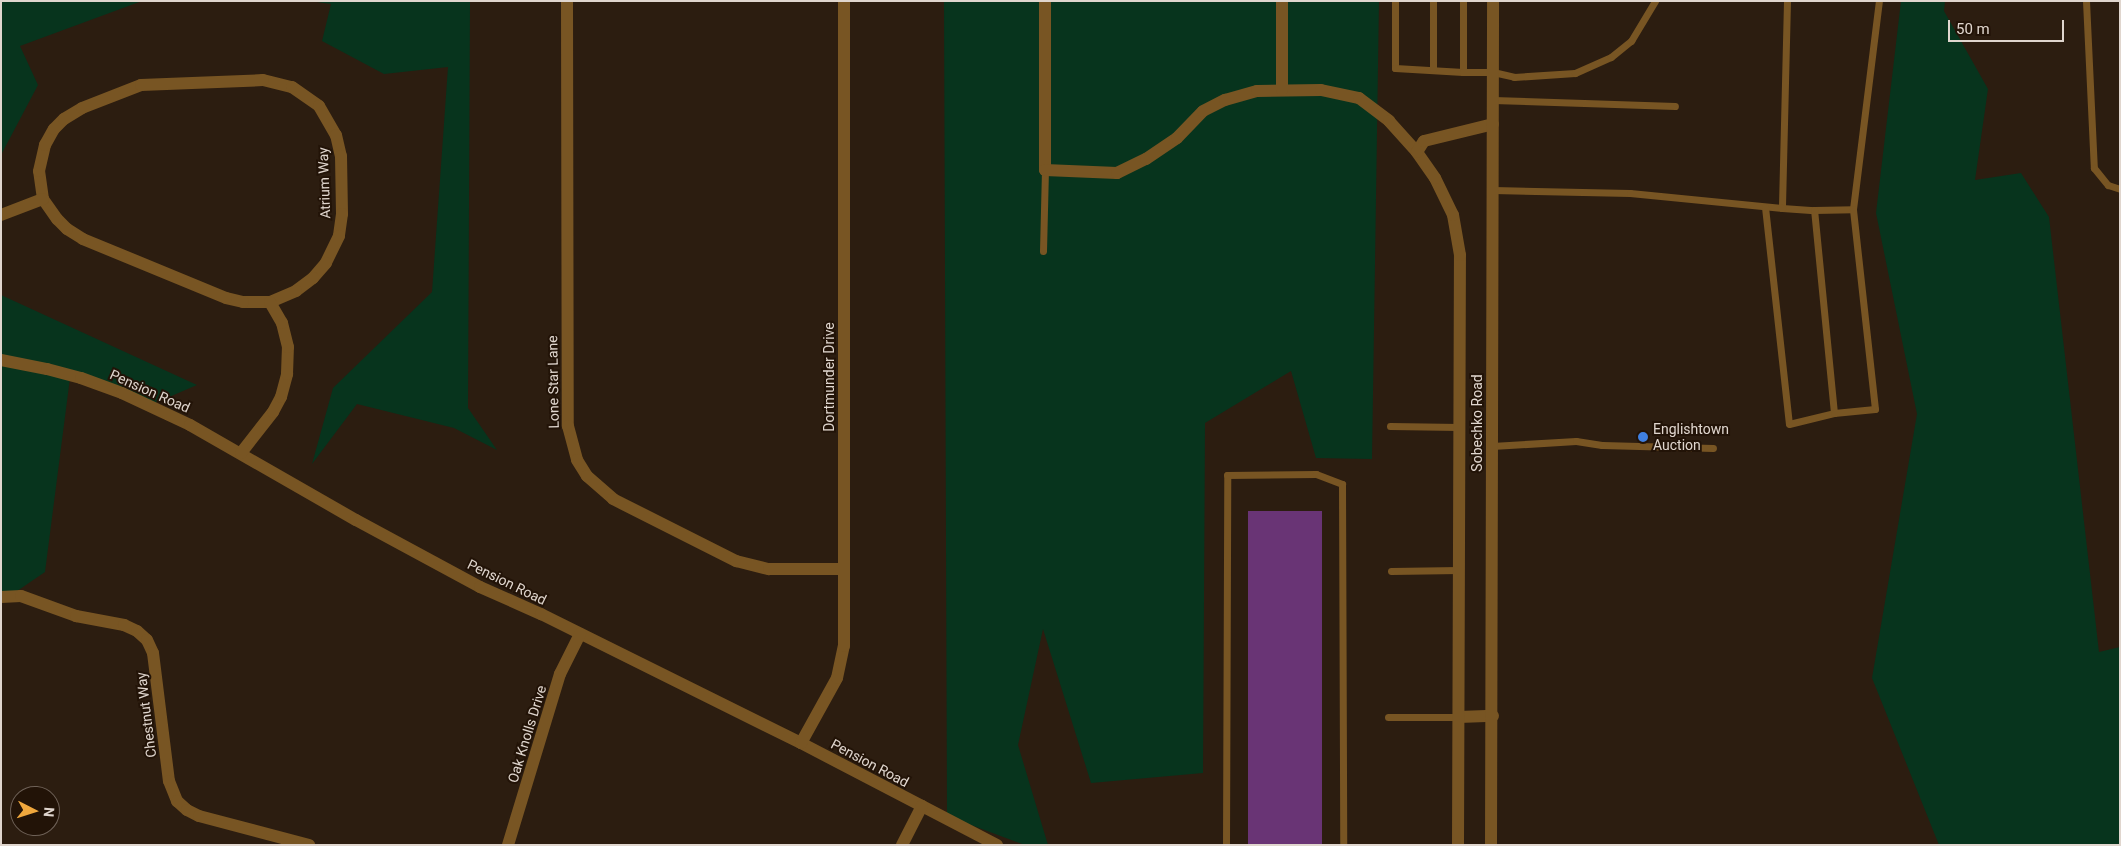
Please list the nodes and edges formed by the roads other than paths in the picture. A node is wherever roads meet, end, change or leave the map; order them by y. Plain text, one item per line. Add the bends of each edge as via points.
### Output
1 (567, 1) edge
2 (844, 1) edge
3 (1045, 1) edge
4 (1282, 1) edge
5 (1395, 1) edge
6 (1433, 1) edge
7 (1463, 1) edge
8 (1493, 1) edge
9 (1655, 1) edge
10 (1787, 1) edge
11 (1879, 1) edge
12 (2086, 1) edge
13 (1433, 69) junction
14 (1463, 72) junction
15 (1493, 72) junction
16 (1282, 90) junction
17 (1493, 100) junction
18 (1675, 106) dead end
19 (1493, 124) junction
20 (1417, 152) junction
21 (1045, 170) junction
22 (2120, 189) edge
23 (1493, 190) junction
24 (43, 199) junction
25 (1765, 207) junction
26 (1782, 208) junction
27 (1853, 209) junction
28 (1814, 210) junction
29 (1, 215) edge
30 (1043, 250) dead end
31 (270, 302) junction
32 (1, 360) edge
33 (1834, 413) junction
34 (1390, 426) dead end
35 (1459, 427) junction
36 (1492, 446) junction
37 (1713, 448) dead end
38 (241, 453) junction
39 (844, 569) junction
40 (1459, 570) junction
41 (1391, 571) dead end
42 (1, 597) edge
43 (580, 634) junction
44 (1388, 716) dead end
45 (1493, 716) junction
46 (1459, 717) junction
47 (801, 743) junction
48 (922, 806) junction
49 (309, 845) edge
50 (508, 845) edge
51 (902, 845) edge
52 (996, 845) edge
53 (1226, 845) edge
54 (1342, 845) edge
55 (1458, 845) edge
56 (1491, 845) edge

1 - 39 street, Lone Star Lane via 568,426 577,460 587,476 613,499 736,561 769,569
2 - 39 street, Dortmunder Drive
3 - 21 street
4 - 16 street
5 - 13 lane via 1395,68
6 - 13 lane
7 - 14 lane
8 - 15 street, Sobechko Road
9 - 15 lane via 1631,41 1612,57 1575,73 1514,77
10 - 26 lane
11 - 27 lane
12 - 22 lane via 2094,168 2108,185
13 - 14 lane
14 - 15 lane
15 - 17 street, Sobechko Road
16 - 20 street via 1320,90 1359,98 1389,121
16 - 21 street via 1257,90 1203,111 1177,138 1146,159 1117,173
17 - 18 lane
17 - 19 street, Sobechko Road
19 - 20 street via 1424,141
19 - 23 street, Sobechko Road
20 - 35 street via 1435,178 1453,215 1460,255
21 - 30 lane
23 - 25 lane via 1630,193
23 - 36 street, Sobechko Road
24 - 29 street
24 - 31 street, Atrium Way via 67,229 83,239 226,298
24 - 31 street, Atrium Way via 39,171 45,145 64,119 82,108 130,88 154,83 263,80 292,87 319,106 336,135 342,214 338,236 326,263 302,286
25 - 26 lane
25 - 33 lane via 1790,424
26 - 28 lane
27 - 28 lane
27 - 33 lane via 1876,409
28 - 33 lane
31 - 38 street via 282,323 288,347 288,374 273,412
32 - 38 street, Pension Road via 47,368 122,393
34 - 35 lane
35 - 40 street
36 - 37 lane via 1576,441 1602,445
36 - 45 street, Sobechko Road
38 - 43 street, Pension Road via 480,587
39 - 47 street, Dortmunder Drive via 842,665 822,709
40 - 41 lane
40 - 46 street
42 - 49 street, Chestnut Way via 21,596 76,616 124,625 137,631 154,653 169,781 177,801 199,816
43 - 47 street, Pension Road
43 - 50 street, Oak Knolls Drive via 560,674
44 - 46 lane
45 - 46 street
45 - 56 street, Sobechko Road
46 - 55 street
47 - 48 street, Pension Road
48 - 51 street
48 - 52 street, Pension Road
53 - 54 lane via 1227,475 1316,474 1342,484

